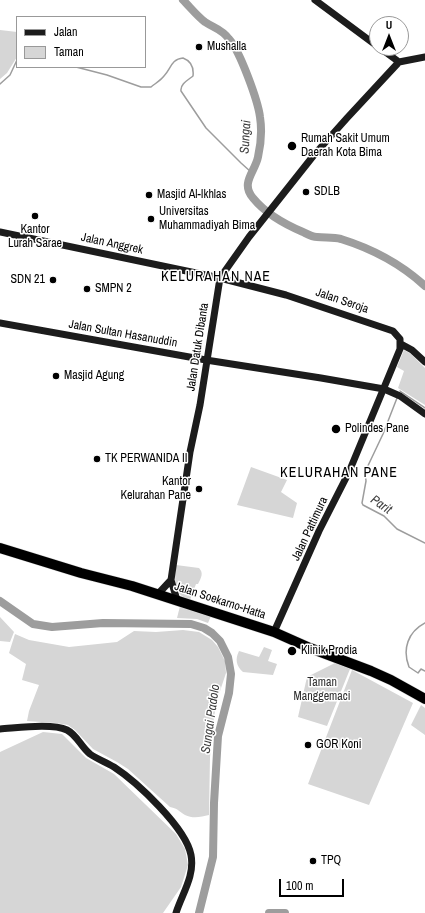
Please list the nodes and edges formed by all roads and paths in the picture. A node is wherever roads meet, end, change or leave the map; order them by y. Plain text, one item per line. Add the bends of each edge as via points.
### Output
1 (315, 0) edge
2 (369, 40) edge
3 (391, 56) edge
4 (425, 57) edge
5 (399, 62) junction
6 (0, 232) edge
7 (220, 278) junction
8 (0, 323) edge
9 (401, 344) junction
10 (206, 360) junction
11 (425, 362) edge
12 (384, 390) junction
13 (425, 414) edge
14 (0, 548) edge
15 (171, 580) junction
16 (158, 594) junction
17 (177, 600) junction
18 (274, 632) junction
19 (425, 699) edge
20 (0, 729) edge
21 (176, 913) edge

1 - 2 street
3 - 5 street
4 - 5 street
5 - 7 street, Jalan Datuk Dibanta via 332,135 273,206
6 - 7 street, Jalan Anggrek
7 - 9 street, Jalan Seroja via 298,298 393,331
7 - 10 street, Jalan Datuk Dibanta
8 - 10 street, Jalan Sultan Hasanuddin
9 - 11 street, Jalan Seroja
9 - 12 street
10 - 12 street, Jalan Sultan Hasanuddin
10 - 15 street, Jalan Datuk Dibanta
12 - 13 street, Jalan Sultan Hasanuddin via 400,396
12 - 18 street, Jalan Pattimura via 349,472 319,531
14 - 16 highway, Jalan Soekarno-Hatta
15 - 16 street
15 - 17 street, Jalan Datuk Dibanta
16 - 17 highway, Jalan Soekarno-Hatta
17 - 18 highway, Jalan Soekarno-Hatta
18 - 19 highway, Jalan Soekarno-Hatta via 378,674
20 - 21 street via 66,729 88,753 114,767 136,784 170,818 186,840 192,865

